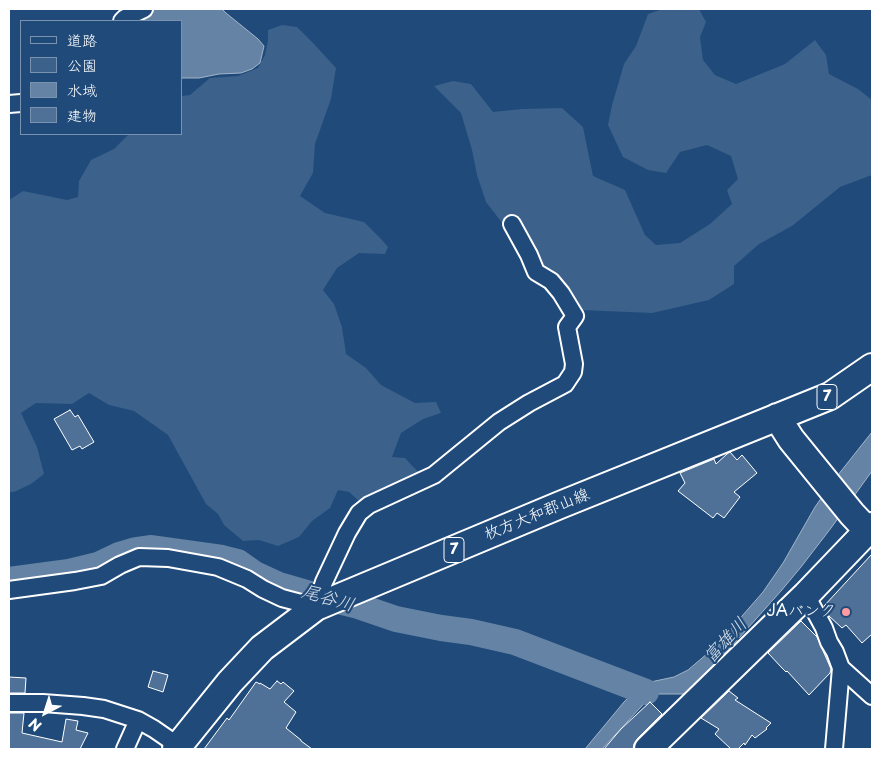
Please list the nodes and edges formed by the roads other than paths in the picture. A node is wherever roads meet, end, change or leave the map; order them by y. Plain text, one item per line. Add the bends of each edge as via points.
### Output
1 (144, 9) edge
2 (123, 20) edge
3 (512, 224) dead end
4 (872, 367) edge
5 (777, 417) junction
6 (864, 524) edge
7 (9, 590) edge
8 (806, 595) junction
9 (316, 607) junction
10 (841, 668) junction
11 (872, 696) edge
12 (9, 703) edge
13 (138, 720) junction
14 (180, 748) edge
15 (125, 749) edge
16 (648, 749) edge
17 (834, 749) edge

1 - 2 street
3 - 9 street via 536,272 561,293 575,316 567,327 573,372 565,384 499,422 434,475 369,505 359,513 324,582
4 - 5 main road, 枚方大和郡山線 / 7 via 830,396
5 - 6 main road via 791,439
5 - 9 main road, 枚方大和郡山線 / 7
6 - 8 main road
7 - 9 street via 100,576 139,557 168,558 218,568 247,578 282,598
8 - 10 street
8 - 16 main road
9 - 14 main road, 枚方大和郡山線 / 7 via 262,648 230,682
10 - 11 street
10 - 17 street
12 - 13 street via 83,706
13 - 14 street
13 - 15 street

